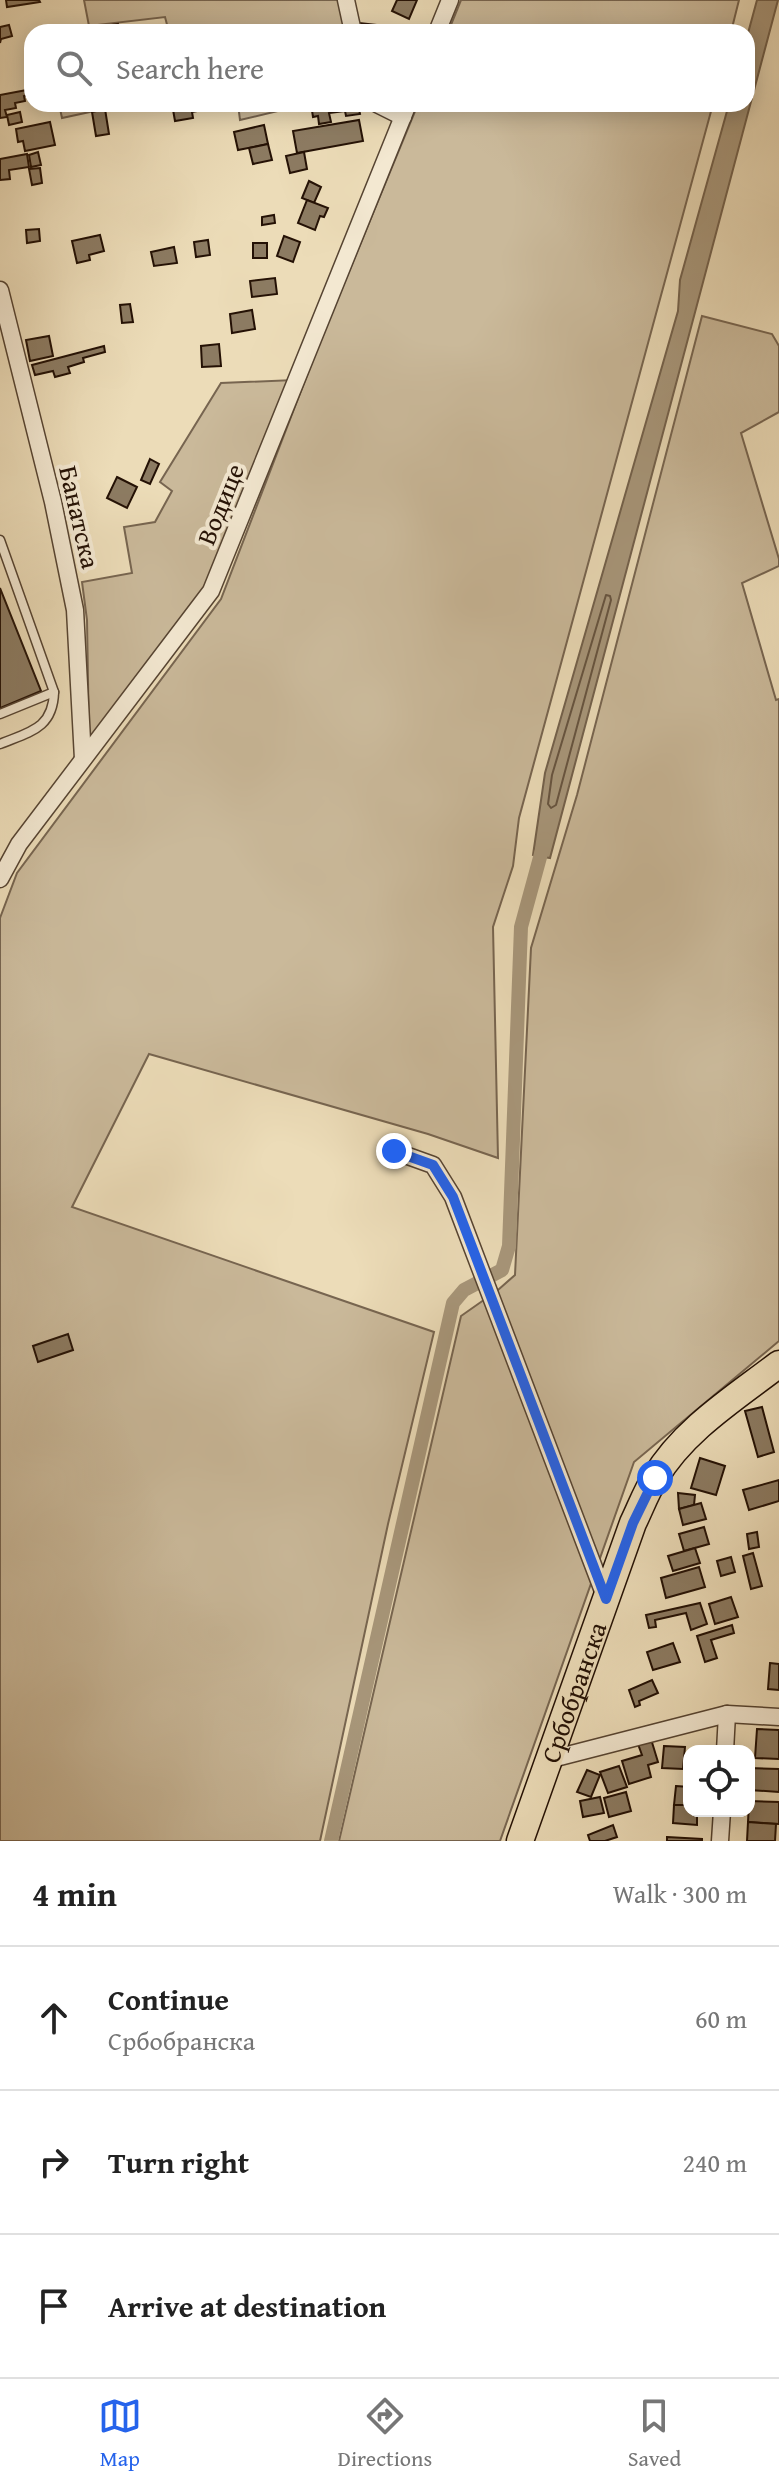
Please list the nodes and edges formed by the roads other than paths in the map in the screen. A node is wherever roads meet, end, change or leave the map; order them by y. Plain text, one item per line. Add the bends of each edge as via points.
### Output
1 (346, 0) edge
2 (450, 0) edge
3 (351, 24) edge
4 (440, 24) edge
5 (405, 112) edge
6 (0, 290) edge
7 (0, 540) edge
8 (54, 692) junction
9 (0, 714) edge
10 (0, 744) edge
11 (83, 759) junction
12 (0, 879) edge
13 (394, 1151) dead end
14 (779, 1364) edge
15 (606, 1599) junction
16 (727, 1714) junction
17 (779, 1717) edge
18 (725, 1745) edge
19 (548, 1760) junction
20 (722, 1817) edge
21 (520, 1841) edge
22 (720, 1841) edge

1 - 3 street
2 - 4 street
5 - 11 street, Водице via 211,591
6 - 11 street, Банатска via 75,610
7 - 8 lane
8 - 9 lane
8 - 10 lane via 46,721
11 - 12 street, Водице via 19,844
13 - 15 street via 433,1165 453,1197
14 - 15 main road, Србобранска via 724,1405 655,1478
15 - 19 main road, Србобранска
16 - 17 street
16 - 18 street
16 - 19 street
19 - 21 main road, Србобранска
20 - 22 street

